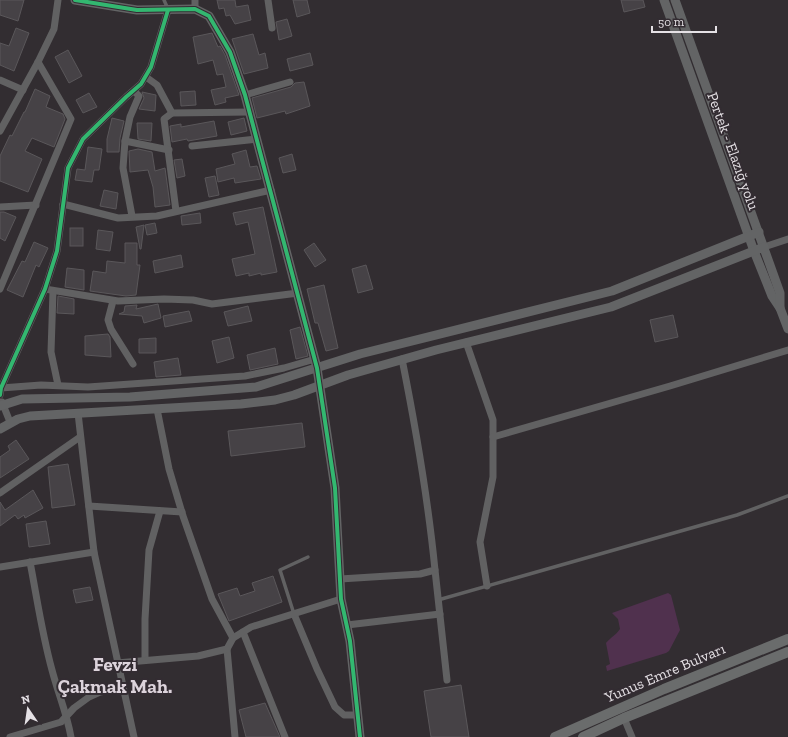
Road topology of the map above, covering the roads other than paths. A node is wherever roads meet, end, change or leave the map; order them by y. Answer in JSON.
{"nodes":[{"id":1,"x":58,"y":0,"type":"edge"},
{"id":2,"x":79,"y":0,"type":"edge"},
{"id":3,"x":164,"y":0,"type":"edge"},
{"id":4,"x":268,"y":0,"type":"edge"},
{"id":5,"x":664,"y":0,"type":"edge"},
{"id":6,"x":675,"y":0,"type":"edge"},
{"id":7,"x":195,"y":5,"type":"edge"},
{"id":8,"x":168,"y":10,"type":"junction"},
{"id":9,"x":272,"y":28,"type":"dead end"},
{"id":10,"x":38,"y":62,"type":"junction"},
{"id":11,"x":146,"y":77,"type":"junction"},
{"id":12,"x":0,"y":80,"type":"edge"},
{"id":13,"x":290,"y":82,"type":"dead end"},
{"id":14,"x":23,"y":90,"type":"junction"},
{"id":15,"x":134,"y":91,"type":"junction"},
{"id":16,"x":245,"y":95,"type":"junction"},
{"id":17,"x":249,"y":112,"type":"junction"},
{"id":18,"x":172,"y":113,"type":"junction"},
{"id":19,"x":0,"y":131,"type":"edge"},
{"id":20,"x":257,"y":138,"type":"junction"},
{"id":21,"x":125,"y":142,"type":"junction"},
{"id":22,"x":192,"y":146,"type":"dead end"},
{"id":23,"x":170,"y":150,"type":"junction"},
{"id":24,"x":271,"y":190,"type":"junction"},
{"id":25,"x":63,"y":204,"type":"junction"},
{"id":26,"x":36,"y":205,"type":"junction"},
{"id":27,"x":0,"y":207,"type":"edge"},
{"id":28,"x":176,"y":211,"type":"junction"},
{"id":29,"x":132,"y":216,"type":"junction"},
{"id":30,"x":759,"y":232,"type":"junction"},
{"id":31,"x":749,"y":236,"type":"junction"},
{"id":32,"x":788,"y":239,"type":"edge"},
{"id":33,"x":764,"y":247,"type":"junction"},
{"id":34,"x":754,"y":251,"type":"junction"},
{"id":35,"x":0,"y":289,"type":"edge"},
{"id":36,"x":45,"y":289,"type":"junction"},
{"id":37,"x":53,"y":291,"type":"junction"},
{"id":38,"x":298,"y":293,"type":"junction"},
{"id":39,"x":113,"y":301,"type":"junction"},
{"id":40,"x":780,"y":308,"type":"junction"},
{"id":41,"x":788,"y":329,"type":"edge"},
{"id":42,"x":466,"y":342,"type":"junction"},
{"id":43,"x":788,"y":350,"type":"edge"},
{"id":44,"x":402,"y":359,"type":"junction"},
{"id":45,"x":316,"y":363,"type":"junction"},
{"id":46,"x":133,"y":364,"type":"dead end"},
{"id":47,"x":58,"y":386,"type":"junction"},
{"id":48,"x":319,"y":386,"type":"junction"},
{"id":49,"x":1,"y":388,"type":"edge"},
{"id":50,"x":1,"y":400,"type":"edge"},
{"id":51,"x":158,"y":409,"type":"junction"},
{"id":52,"x":78,"y":413,"type":"junction"},
{"id":53,"x":10,"y":422,"type":"junction"},
{"id":54,"x":0,"y":429,"type":"edge"},
{"id":55,"x":80,"y":437,"type":"junction"},
{"id":56,"x":493,"y":437,"type":"junction"},
{"id":57,"x":0,"y":493,"type":"edge"},
{"id":58,"x":788,"y":496,"type":"edge"},
{"id":59,"x":89,"y":506,"type":"junction"},
{"id":60,"x":160,"y":511,"type":"junction"},
{"id":61,"x":182,"y":512,"type":"junction"},
{"id":62,"x":94,"y":552,"type":"junction"},
{"id":63,"x":308,"y":557,"type":"dead end"},
{"id":64,"x":30,"y":562,"type":"junction"},
{"id":65,"x":0,"y":568,"type":"edge"},
{"id":66,"x":435,"y":570,"type":"junction"},
{"id":67,"x":340,"y":579,"type":"junction"},
{"id":68,"x":487,"y":586,"type":"junction"},
{"id":69,"x":342,"y":599,"type":"junction"},
{"id":70,"x":438,"y":600,"type":"junction"},
{"id":71,"x":294,"y":614,"type":"junction"},
{"id":72,"x":440,"y":614,"type":"junction"},
{"id":73,"x":347,"y":625,"type":"junction"},
{"id":74,"x":243,"y":632,"type":"junction"},
{"id":75,"x":234,"y":638,"type":"junction"},
{"id":76,"x":788,"y":639,"type":"edge"},
{"id":77,"x":227,"y":649,"type":"junction"},
{"id":78,"x":788,"y":652,"type":"edge"},
{"id":79,"x":145,"y":660,"type":"junction"},
{"id":80,"x":117,"y":663,"type":"junction"},
{"id":81,"x":447,"y":680,"type":"dead end"},
{"id":82,"x":123,"y":688,"type":"junction"},
{"id":83,"x":357,"y":716,"type":"junction"},
{"id":84,"x":68,"y":717,"type":"junction"},
{"id":85,"x":624,"y":718,"type":"junction"},
{"id":86,"x":10,"y":737,"type":"edge"},
{"id":87,"x":71,"y":737,"type":"edge"},
{"id":88,"x":134,"y":737,"type":"edge"},
{"id":89,"x":235,"y":737,"type":"edge"},
{"id":90,"x":285,"y":737,"type":"edge"},
{"id":91,"x":360,"y":737,"type":"edge"},
{"id":92,"x":555,"y":737,"type":"edge"},
{"id":93,"x":583,"y":737,"type":"edge"},
{"id":94,"x":632,"y":737,"type":"edge"}],
"edges":[{"from":1,"to":10,"type":"street"},
{"from":2,"to":8,"type":"main road"},
{"from":3,"to":8,"type":"lane"},
{"from":4,"to":9,"type":"street"},
{"from":5,"to":31,"type":"main road","name":"Pertek - Elazığ yolu"},
{"from":6,"to":30,"type":"main road","name":"Pertek - Elazığ yolu"},
{"from":7,"to":8,"type":"main road"},
{"from":7,"to":16,"type":"main road"},
{"from":8,"to":11,"type":"street"},
{"from":10,"to":14,"type":"street"},
{"from":10,"to":26,"type":"street"},
{"from":11,"to":15,"type":"street"},
{"from":11,"to":18,"type":"street"},
{"from":12,"to":14,"type":"street"},
{"from":13,"to":16,"type":"street"},
{"from":14,"to":19,"type":"street"},
{"from":15,"to":21,"type":"street"},
{"from":15,"to":25,"type":"street"},
{"from":16,"to":17,"type":"main road"},
{"from":17,"to":18,"type":"street"},
{"from":17,"to":20,"type":"main road"},
{"from":18,"to":23,"type":"street"},
{"from":20,"to":22,"type":"street"},
{"from":20,"to":24,"type":"main road"},
{"from":21,"to":23,"type":"street"},
{"from":21,"to":29,"type":"street"},
{"from":23,"to":28,"type":"street"},
{"from":24,"to":28,"type":"street"},
{"from":24,"to":38,"type":"main road"},
{"from":25,"to":29,"type":"street"},
{"from":25,"to":36,"type":"street"},
{"from":26,"to":27,"type":"street"},
{"from":26,"to":35,"type":"street"},
{"from":28,"to":29,"type":"street"},
{"from":30,"to":31,"type":"main road"},
{"from":30,"to":33,"type":"main road","name":"Pertek - Elazığ yolu"},
{"from":31,"to":34,"type":"main road","name":"Pertek - Elazığ yolu"},
{"from":31,"to":45,"type":"main road"},
{"from":32,"to":33,"type":"street"},
{"from":33,"to":34,"type":"main road"},
{"from":33,"to":40,"type":"main road","name":"Pertek - Elazığ yolu"},
{"from":34,"to":40,"type":"main road","name":"Pertek - Elazığ yolu"},
{"from":34,"to":42,"type":"main road"},
{"from":36,"to":37,"type":"street"},
{"from":36,"to":49,"type":"street"},
{"from":37,"to":39,"type":"street"},
{"from":37,"to":47,"type":"street"},
{"from":38,"to":39,"type":"street"},
{"from":38,"to":45,"type":"main road"},
{"from":39,"to":46,"type":"street"},
{"from":40,"to":41,"type":"main road","name":"Pertek - Elazığ yolu"},
{"from":42,"to":44,"type":"main road"},
{"from":42,"to":56,"type":"street"},
{"from":43,"to":56,"type":"street"},
{"from":44,"to":48,"type":"main road"},
{"from":44,"to":66,"type":"street"},
{"from":45,"to":47,"type":"street"},
{"from":45,"to":48,"type":"main road"},
{"from":45,"to":50,"type":"main road"},
{"from":47,"to":49,"type":"street"},
{"from":48,"to":51,"type":"main road"},
{"from":48,"to":67,"type":"main road"},
{"from":49,"to":50,"type":"street"},
{"from":50,"to":53,"type":"street"},
{"from":51,"to":52,"type":"main road"},
{"from":51,"to":61,"type":"street"},
{"from":52,"to":53,"type":"main road"},
{"from":52,"to":55,"type":"street"},
{"from":53,"to":54,"type":"main road"},
{"from":55,"to":57,"type":"street"},
{"from":55,"to":59,"type":"street"},
{"from":56,"to":68,"type":"street"},
{"from":58,"to":68,"type":"lane"},
{"from":59,"to":60,"type":"street"},
{"from":59,"to":62,"type":"street"},
{"from":60,"to":61,"type":"street"},
{"from":60,"to":79,"type":"street"},
{"from":61,"to":75,"type":"street"},
{"from":62,"to":64,"type":"street"},
{"from":62,"to":80,"type":"street"},
{"from":63,"to":71,"type":"lane"},
{"from":64,"to":65,"type":"street"},
{"from":64,"to":84,"type":"street"},
{"from":66,"to":67,"type":"street"},
{"from":66,"to":70,"type":"street"},
{"from":67,"to":69,"type":"main road"},
{"from":68,"to":70,"type":"lane"},
{"from":69,"to":71,"type":"street"},
{"from":69,"to":73,"type":"main road"},
{"from":70,"to":72,"type":"street"},
{"from":71,"to":74,"type":"street"},
{"from":71,"to":83,"type":"street"},
{"from":72,"to":73,"type":"street"},
{"from":72,"to":81,"type":"street"},
{"from":73,"to":83,"type":"main road"},
{"from":74,"to":75,"type":"street"},
{"from":74,"to":90,"type":"street"},
{"from":75,"to":77,"type":"street"},
{"from":76,"to":92,"type":"main road","name":"Yunus Emre Bulvarı"},
{"from":77,"to":79,"type":"street"},
{"from":77,"to":89,"type":"street"},
{"from":78,"to":85,"type":"main road","name":"Yunus Emre Bulvarı"},
{"from":79,"to":80,"type":"street"},
{"from":80,"to":82,"type":"street"},
{"from":82,"to":84,"type":"street"},
{"from":82,"to":88,"type":"street"},
{"from":83,"to":91,"type":"main road"},
{"from":84,"to":86,"type":"street"},
{"from":84,"to":87,"type":"street"},
{"from":85,"to":93,"type":"main road","name":"Yunus Emre Bulvarı"},
{"from":85,"to":94,"type":"street"}]}
